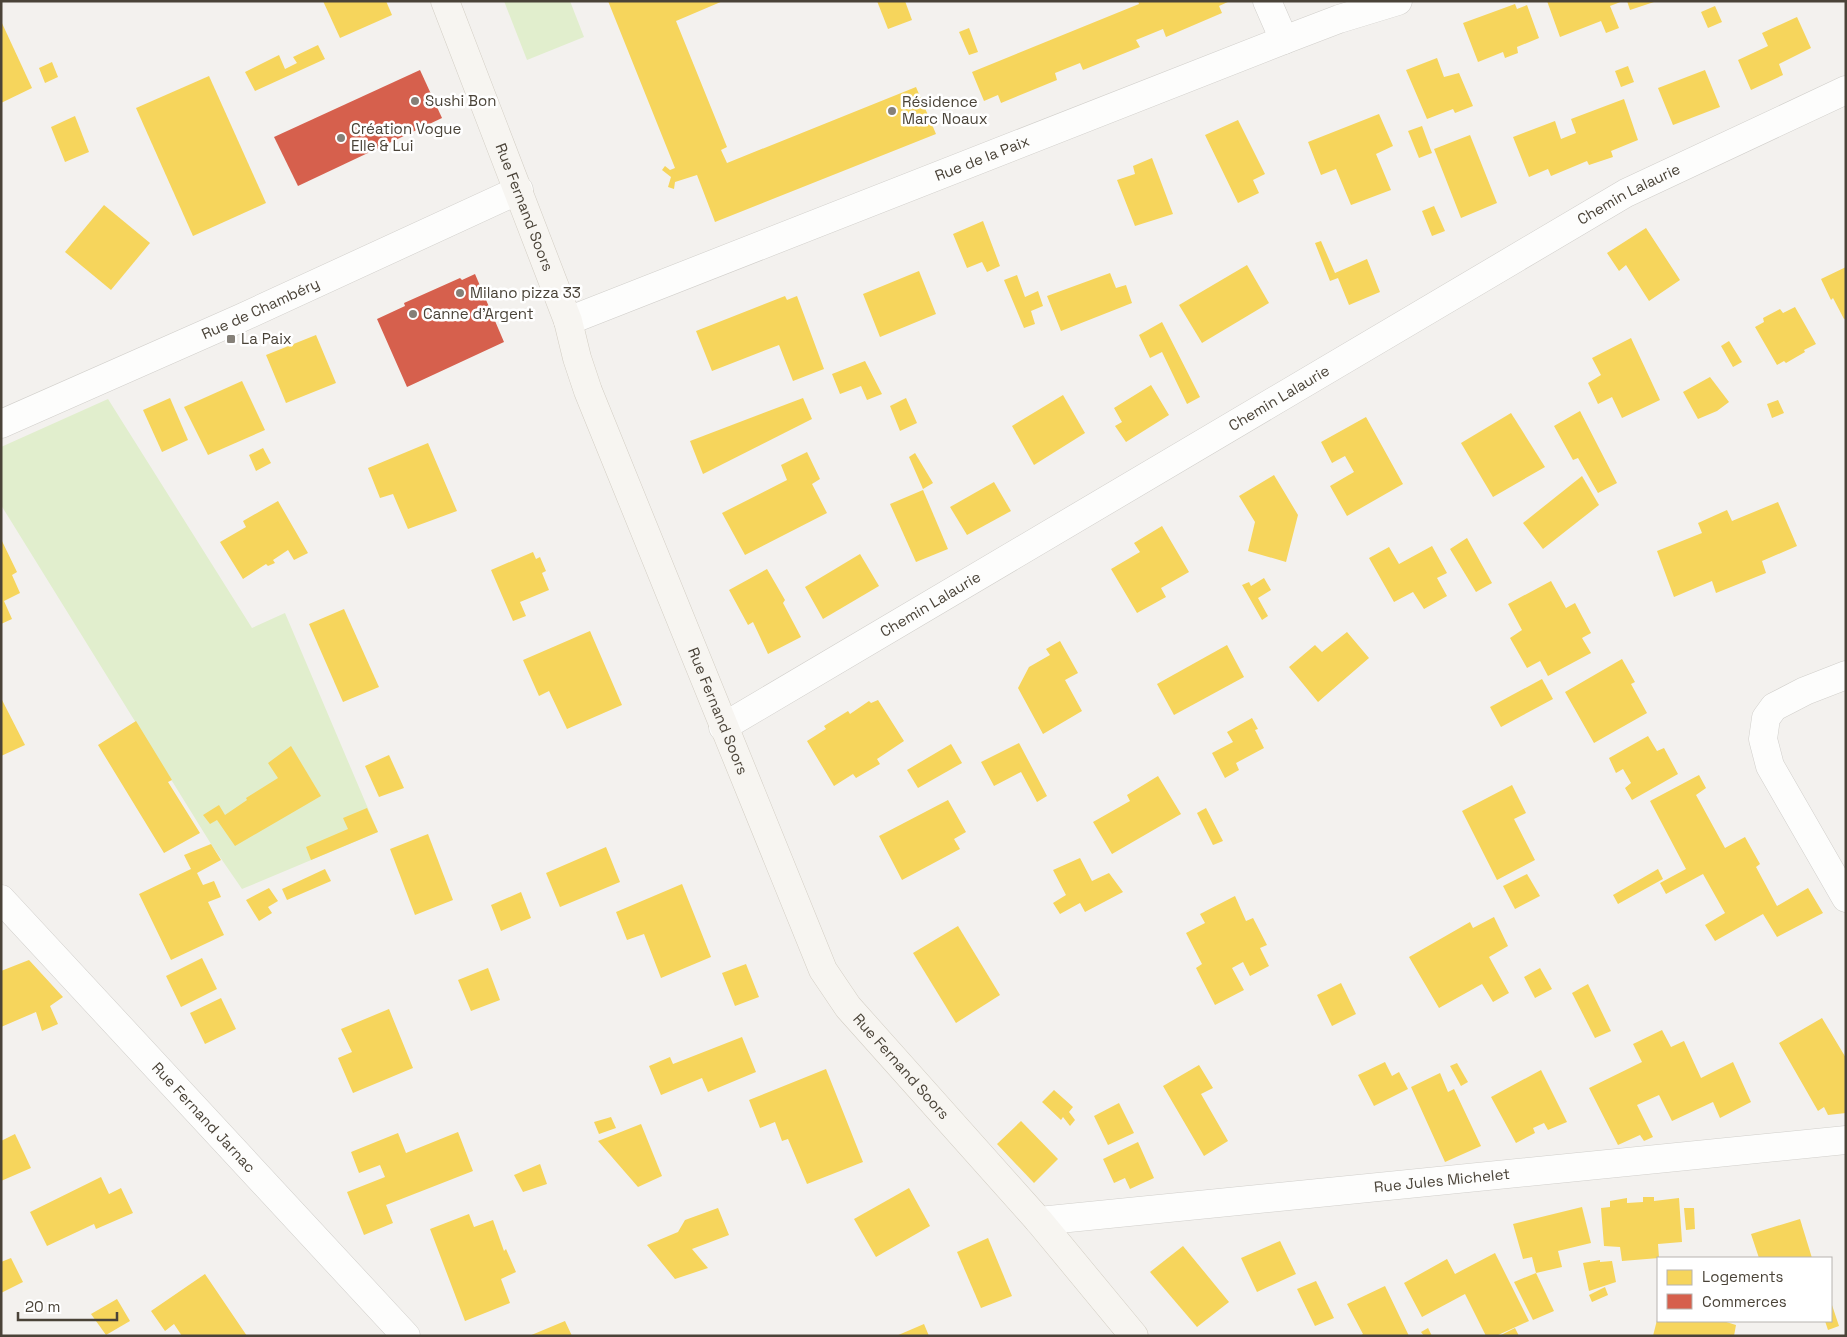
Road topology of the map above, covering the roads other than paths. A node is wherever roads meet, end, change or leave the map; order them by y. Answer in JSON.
{"nodes":[{"id":1,"x":445,"y":1,"type":"edge"},
{"id":2,"x":1267,"y":1,"type":"edge"},
{"id":3,"x":1398,"y":1,"type":"edge"},
{"id":4,"x":1284,"y":40,"type":"junction"},
{"id":5,"x":1846,"y":90,"type":"edge"},
{"id":6,"x":518,"y":190,"type":"junction"},
{"id":7,"x":568,"y":321,"type":"junction"},
{"id":8,"x":1,"y":424,"type":"edge"},
{"id":9,"x":1846,"y":675,"type":"edge"},
{"id":10,"x":723,"y":727,"type":"junction"},
{"id":11,"x":1846,"y":898,"type":"edge"},
{"id":12,"x":1,"y":899,"type":"edge"},
{"id":13,"x":1846,"y":1140,"type":"edge"},
{"id":14,"x":1039,"y":1221,"type":"junction"},
{"id":15,"x":406,"y":1336,"type":"edge"},
{"id":16,"x":1134,"y":1336,"type":"edge"}],
"edges":[{"from":1,"to":6,"type":"street","name":"Rue Fernand Soors"},
{"from":2,"to":4,"type":"street"},
{"from":3,"to":4,"type":"street","name":"Rue de la Paix"},
{"from":4,"to":7,"type":"street","name":"Rue de la Paix"},
{"from":5,"to":10,"type":"street","name":"Chemin Lalaurie"},
{"from":6,"to":7,"type":"street","name":"Rue Fernand Soors"},
{"from":6,"to":8,"type":"street","name":"Rue de Chambéry"},
{"from":7,"to":10,"type":"street","name":"Rue Fernand Soors"},
{"from":9,"to":11,"type":"street"},
{"from":10,"to":14,"type":"street","name":"Rue Fernand Soors"},
{"from":12,"to":15,"type":"street","name":"Rue Fernand Jarnac"},
{"from":13,"to":14,"type":"street","name":"Rue Jules Michelet"},
{"from":14,"to":16,"type":"street","name":"Rue Fernand Soors"}]}
